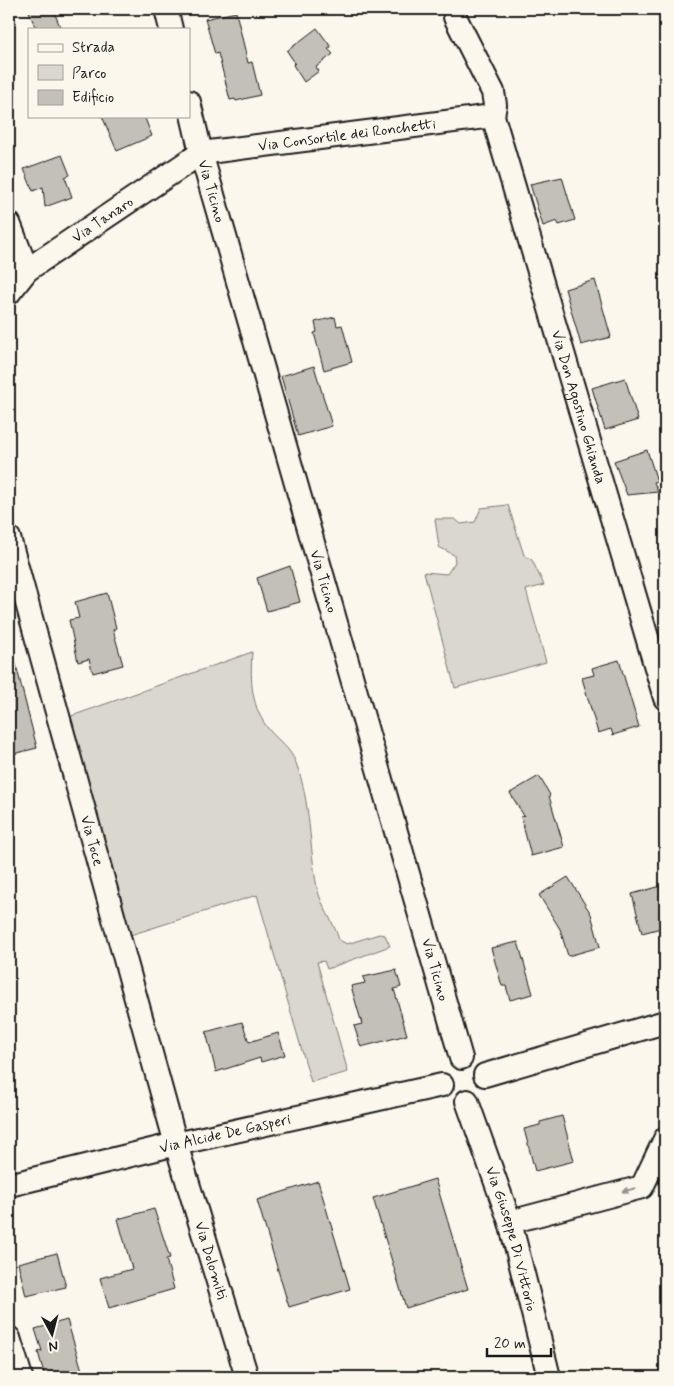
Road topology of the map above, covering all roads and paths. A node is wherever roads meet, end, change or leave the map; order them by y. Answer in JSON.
{"nodes":[{"id":1,"x":166,"y":9,"type":"edge"},
{"id":2,"x":454,"y":9,"type":"edge"},
{"id":3,"x":171,"y":28,"type":"edge"},
{"id":4,"x":190,"y":106,"type":"edge"},
{"id":5,"x":493,"y":116,"type":"junction"},
{"id":6,"x":201,"y":153,"type":"junction"},
{"id":7,"x":9,"y":223,"type":"edge"},
{"id":8,"x":27,"y":270,"type":"junction"},
{"id":9,"x":9,"y":293,"type":"edge"},
{"id":10,"x":9,"y":538,"type":"edge"},
{"id":11,"x":665,"y":698,"type":"edge"},
{"id":12,"x":665,"y":1022,"type":"edge"},
{"id":13,"x":461,"y":1058,"type":"junction"},
{"id":14,"x":485,"y":1075,"type":"junction"},
{"id":15,"x":442,"y":1085,"type":"junction"},
{"id":16,"x":467,"y":1102,"type":"junction"},
{"id":17,"x":665,"y":1139,"type":"edge"},
{"id":18,"x":176,"y":1144,"type":"junction"},
{"id":19,"x":9,"y":1185,"type":"edge"},
{"id":20,"x":510,"y":1222,"type":"junction"},
{"id":21,"x":9,"y":1338,"type":"edge"},
{"id":22,"x":21,"y":1377,"type":"edge"},
{"id":23,"x":247,"y":1377,"type":"edge"},
{"id":24,"x":549,"y":1377,"type":"edge"}],
"edges":[{"from":1,"to":3,"type":"street"},
{"from":2,"to":5,"type":"street","name":"Via Don Agostino Ghianda"},
{"from":4,"to":6,"type":"street","name":"Via Ticino"},
{"from":5,"to":6,"type":"street","name":"Via Consortile dei Ronchetti"},
{"from":5,"to":11,"type":"street","name":"Via Don Agostino Ghianda"},
{"from":6,"to":8,"type":"street","name":"Via Tanaro"},
{"from":6,"to":13,"type":"street","name":"Via Ticino"},
{"from":7,"to":8,"type":"street"},
{"from":8,"to":9,"type":"street","name":"Via Tanaro"},
{"from":10,"to":18,"type":"street","name":"Via Toce"},
{"from":12,"to":14,"type":"street"},
{"from":13,"to":14,"type":"street"},
{"from":13,"to":15,"type":"street"},
{"from":14,"to":16,"type":"street"},
{"from":15,"to":16,"type":"street"},
{"from":15,"to":18,"type":"street","name":"Via Alcide De Gasperi"},
{"from":16,"to":20,"type":"street","name":"Via Giuseppe Di Vittorio"},
{"from":17,"to":20,"type":"street","one_way":true},
{"from":18,"to":19,"type":"street","name":"Via Alcide De Gasperi"},
{"from":18,"to":23,"type":"street","name":"Via Dolomiti"},
{"from":20,"to":24,"type":"street","name":"Via Giuseppe Di Vittorio"},
{"from":21,"to":22,"type":"street"}]}
